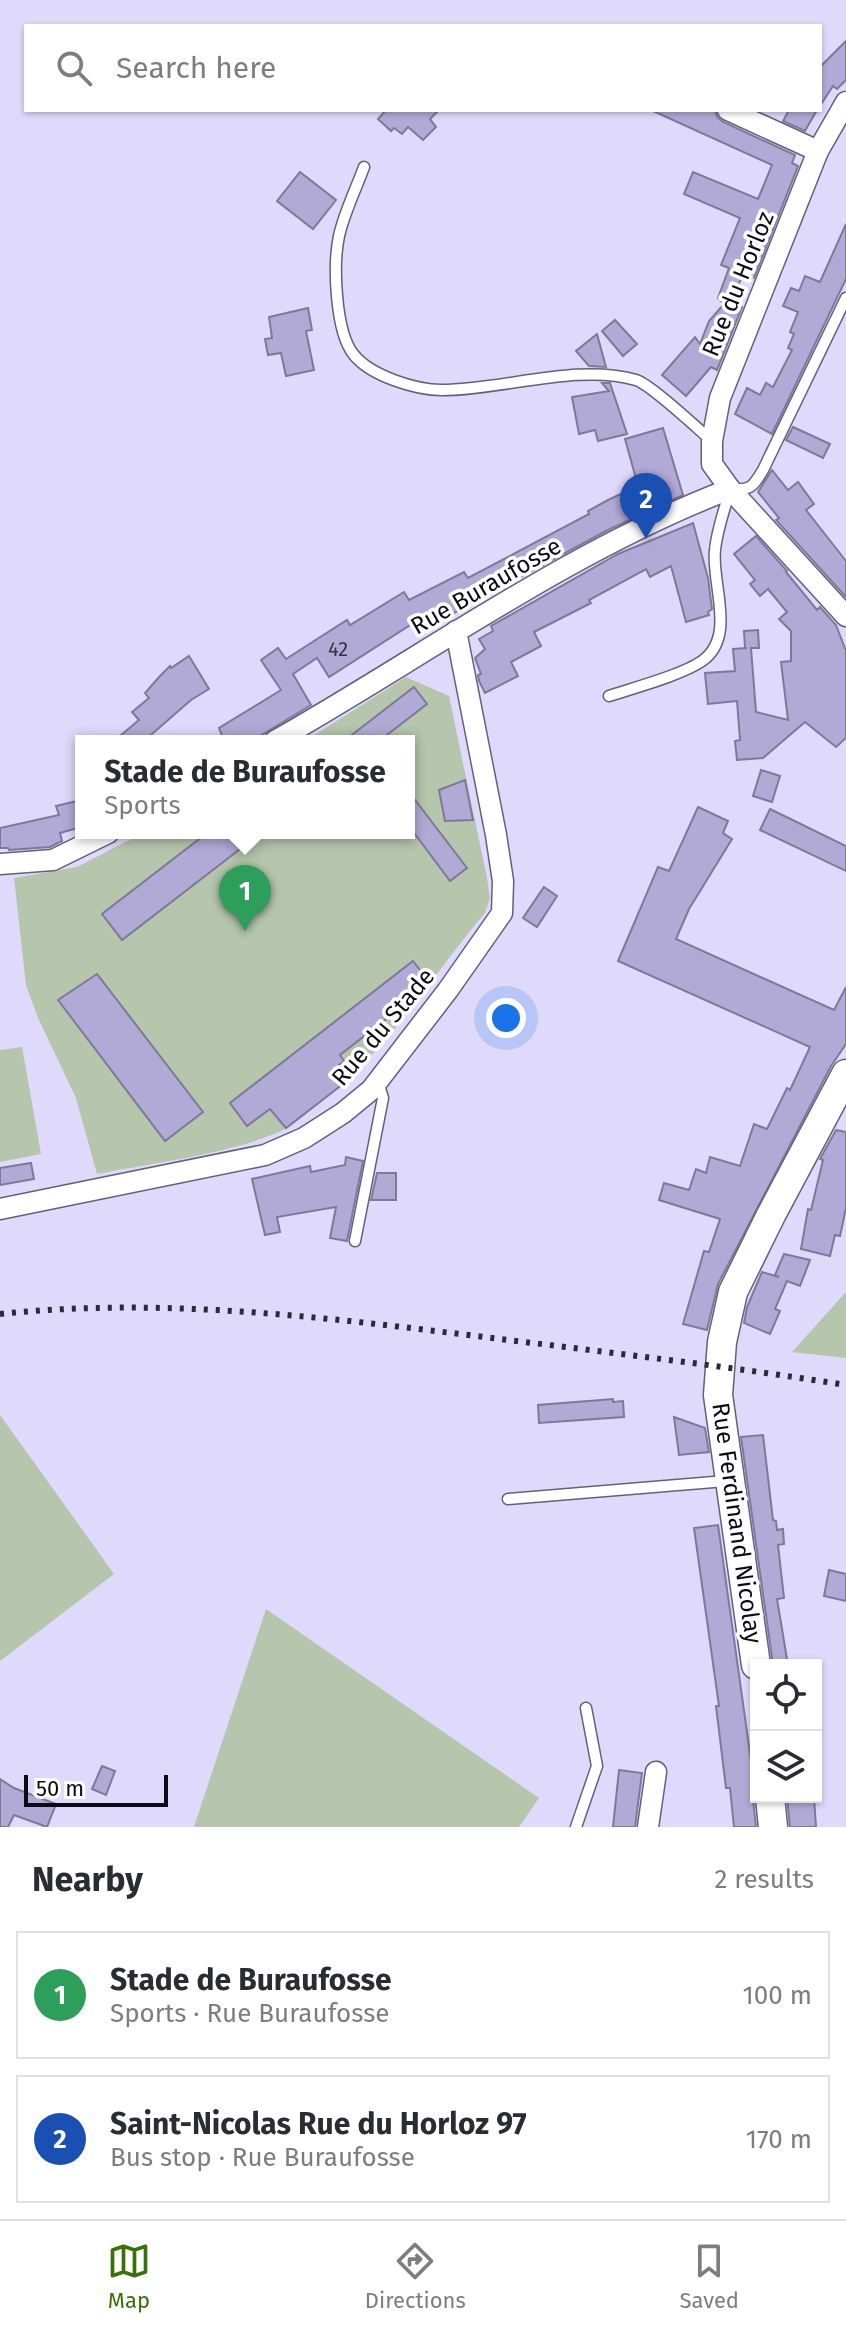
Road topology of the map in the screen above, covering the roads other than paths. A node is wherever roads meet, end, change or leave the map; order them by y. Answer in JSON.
{"nodes":[{"id":1,"x":846,"y":102,"type":"edge"},
{"id":2,"x":732,"y":112,"type":"edge"},
{"id":3,"x":818,"y":151,"type":"junction"},
{"id":4,"x":364,"y":167,"type":"dead end"},
{"id":5,"x":846,"y":298,"type":"edge"},
{"id":6,"x":712,"y":441,"type":"junction"},
{"id":7,"x":730,"y":489,"type":"junction"},
{"id":8,"x":846,"y":616,"type":"edge"},
{"id":9,"x":456,"y":631,"type":"junction"},
{"id":10,"x":609,"y":696,"type":"dead end"},
{"id":11,"x":285,"y":735,"type":"edge"},
{"id":12,"x":96,"y":839,"type":"edge"},
{"id":13,"x":0,"y":864,"type":"edge"},
{"id":14,"x":846,"y":1074,"type":"edge"},
{"id":15,"x":378,"y":1081,"type":"junction"},
{"id":16,"x":0,"y":1209,"type":"edge"},
{"id":17,"x":355,"y":1241,"type":"dead end"},
{"id":18,"x":728,"y":1481,"type":"junction"},
{"id":19,"x":508,"y":1499,"type":"dead end"},
{"id":20,"x":755,"y":1659,"type":"edge"},
{"id":21,"x":586,"y":1708,"type":"dead end"},
{"id":22,"x":656,"y":1772,"type":"dead end"},
{"id":23,"x":771,"y":1803,"type":"edge"},
{"id":24,"x":576,"y":1827,"type":"edge"},
{"id":25,"x":648,"y":1827,"type":"edge"},
{"id":26,"x":773,"y":1827,"type":"edge"}],
"edges":[{"from":1,"to":3,"type":"street","name":"Rue du Horloz"},
{"from":2,"to":3,"type":"street"},
{"from":3,"to":6,"type":"street","name":"Rue du Horloz"},
{"from":4,"to":6,"type":"lane"},
{"from":5,"to":7,"type":"lane"},
{"from":6,"to":7,"type":"street","name":"Rue du Horloz"},
{"from":7,"to":8,"type":"street","name":"Rue du Horloz"},
{"from":7,"to":9,"type":"street","name":"Rue Buraufosse"},
{"from":7,"to":10,"type":"lane"},
{"from":9,"to":11,"type":"street","name":"Rue Buraufosse"},
{"from":9,"to":15,"type":"street","name":"Rue du Stade"},
{"from":12,"to":13,"type":"street"},
{"from":14,"to":18,"type":"street","name":"Rue Ferdinand Nicolay"},
{"from":15,"to":16,"type":"street","name":"Rue du Stade"},
{"from":15,"to":17,"type":"lane"},
{"from":18,"to":19,"type":"lane"},
{"from":18,"to":20,"type":"street","name":"Rue Ferdinand Nicolay"},
{"from":21,"to":24,"type":"lane"},
{"from":22,"to":25,"type":"street"},
{"from":23,"to":26,"type":"street"}]}
